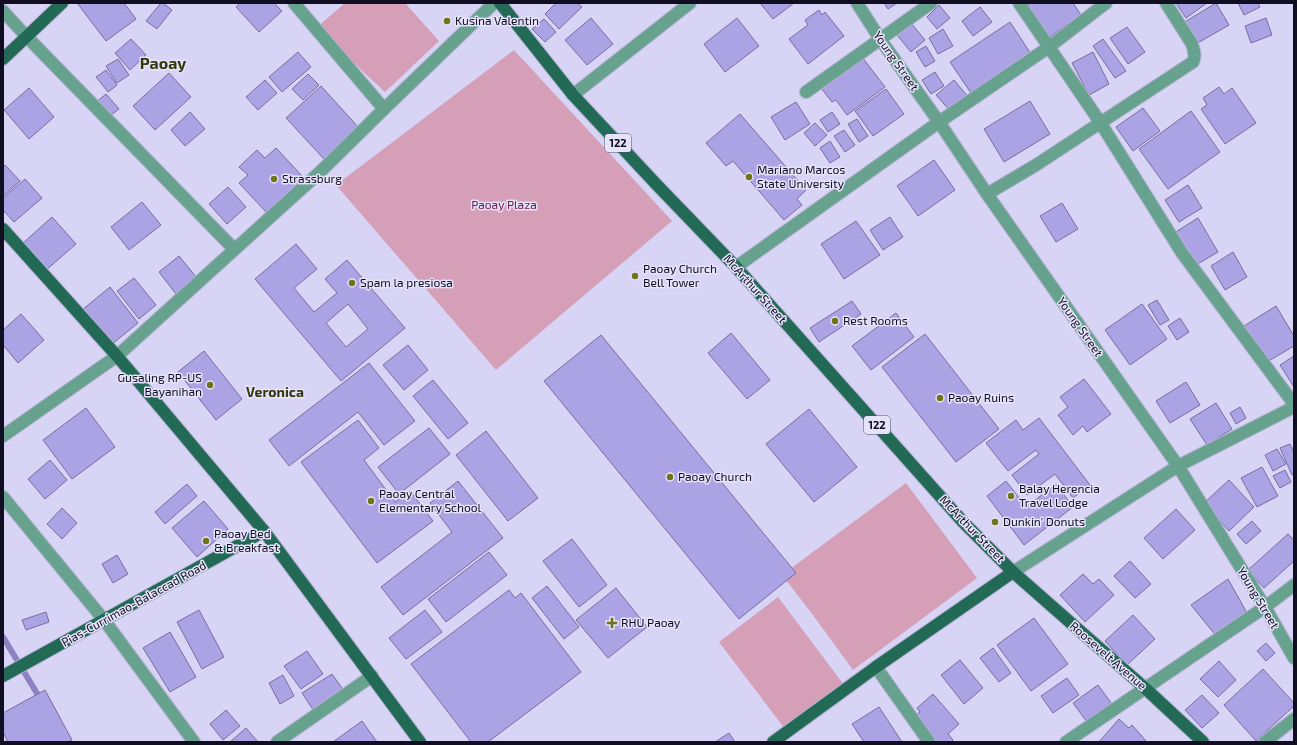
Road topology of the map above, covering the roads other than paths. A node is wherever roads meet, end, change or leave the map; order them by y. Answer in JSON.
{"nodes":[{"id":1,"x":62,"y":3,"type":"edge"},
{"id":2,"x":294,"y":3,"type":"edge"},
{"id":3,"x":494,"y":3,"type":"edge"},
{"id":4,"x":500,"y":3,"type":"edge"},
{"id":5,"x":690,"y":3,"type":"edge"},
{"id":6,"x":857,"y":3,"type":"edge"},
{"id":7,"x":931,"y":3,"type":"edge"},
{"id":8,"x":1019,"y":3,"type":"edge"},
{"id":9,"x":1106,"y":3,"type":"edge"},
{"id":10,"x":1166,"y":3,"type":"edge"},
{"id":11,"x":3,"y":11,"type":"edge"},
{"id":12,"x":26,"y":36,"type":"junction"},
{"id":13,"x":880,"y":39,"type":"junction"},
{"id":14,"x":1049,"y":47,"type":"junction"},
{"id":15,"x":3,"y":59,"type":"edge"},
{"id":16,"x":806,"y":92,"type":"dead end"},
{"id":17,"x":573,"y":95,"type":"junction"},
{"id":18,"x":384,"y":109,"type":"junction"},
{"id":19,"x":939,"y":122,"type":"junction"},
{"id":20,"x":1100,"y":122,"type":"junction"},
{"id":21,"x":987,"y":194,"type":"junction"},
{"id":22,"x":3,"y":229,"type":"edge"},
{"id":23,"x":234,"y":249,"type":"junction"},
{"id":24,"x":736,"y":267,"type":"junction"},
{"id":25,"x":118,"y":356,"type":"junction"},
{"id":26,"x":1294,"y":406,"type":"edge"},
{"id":27,"x":3,"y":436,"type":"edge"},
{"id":28,"x":1178,"y":466,"type":"junction"},
{"id":29,"x":3,"y":497,"type":"edge"},
{"id":30,"x":264,"y":531,"type":"junction"},
{"id":31,"x":1013,"y":572,"type":"junction"},
{"id":32,"x":1294,"y":585,"type":"edge"},
{"id":33,"x":1265,"y":607,"type":"junction"},
{"id":34,"x":104,"y":620,"type":"junction"},
{"id":35,"x":1294,"y":658,"type":"edge"},
{"id":36,"x":876,"y":667,"type":"junction"},
{"id":37,"x":3,"y":676,"type":"edge"},
{"id":38,"x":372,"y":676,"type":"junction"},
{"id":39,"x":1146,"y":689,"type":"junction"},
{"id":40,"x":1294,"y":719,"type":"edge"},
{"id":41,"x":194,"y":742,"type":"edge"},
{"id":42,"x":277,"y":742,"type":"edge"},
{"id":43,"x":420,"y":742,"type":"edge"},
{"id":44,"x":773,"y":742,"type":"edge"},
{"id":45,"x":929,"y":742,"type":"edge"},
{"id":46,"x":1066,"y":742,"type":"edge"},
{"id":47,"x":1203,"y":742,"type":"edge"},
{"id":48,"x":1265,"y":742,"type":"edge"}],
"edges":[{"from":1,"to":12,"type":"main road"},
{"from":2,"to":18,"type":"street"},
{"from":3,"to":18,"type":"street"},
{"from":4,"to":17,"type":"main road","name":"McArthur Street","number":"122"},
{"from":5,"to":17,"type":"street"},
{"from":6,"to":13,"type":"street","name":"Young Street"},
{"from":7,"to":13,"type":"street"},
{"from":8,"to":14,"type":"street"},
{"from":9,"to":14,"type":"street"},
{"from":10,"to":20,"type":"street"},
{"from":11,"to":12,"type":"street"},
{"from":12,"to":15,"type":"main road"},
{"from":12,"to":23,"type":"street"},
{"from":13,"to":16,"type":"street"},
{"from":13,"to":19,"type":"street","name":"Young Street"},
{"from":14,"to":19,"type":"street"},
{"from":14,"to":20,"type":"street"},
{"from":17,"to":24,"type":"main road","name":"McArthur Street","number":"122"},
{"from":18,"to":23,"type":"street"},
{"from":19,"to":21,"type":"street","name":"Young Street"},
{"from":19,"to":24,"type":"street"},
{"from":20,"to":21,"type":"street"},
{"from":20,"to":26,"type":"street"},
{"from":21,"to":28,"type":"street","name":"Young Street"},
{"from":22,"to":25,"type":"main road"},
{"from":23,"to":25,"type":"street"},
{"from":24,"to":31,"type":"main road","name":"McArthur Street","number":"122"},
{"from":25,"to":27,"type":"street"},
{"from":25,"to":30,"type":"main road"},
{"from":26,"to":28,"type":"street"},
{"from":28,"to":31,"type":"street"},
{"from":28,"to":33,"type":"street","name":"Young Street"},
{"from":29,"to":34,"type":"street"},
{"from":30,"to":34,"type":"main road","name":"Pias-Currimao-Balaccad Road"},
{"from":30,"to":38,"type":"main road"},
{"from":31,"to":36,"type":"main road"},
{"from":31,"to":39,"type":"main road","name":"Roosevelt Avenue"},
{"from":32,"to":33,"type":"street"},
{"from":33,"to":35,"type":"street","name":"Young Street"},
{"from":33,"to":39,"type":"street"},
{"from":34,"to":37,"type":"main road","name":"Pias-Currimao-Balaccad Road"},
{"from":34,"to":41,"type":"street"},
{"from":36,"to":44,"type":"main road"},
{"from":36,"to":45,"type":"street"},
{"from":38,"to":42,"type":"street"},
{"from":38,"to":43,"type":"main road"},
{"from":39,"to":46,"type":"street"},
{"from":39,"to":47,"type":"main road","name":"Roosevelt Avenue"},
{"from":40,"to":48,"type":"street"}]}
